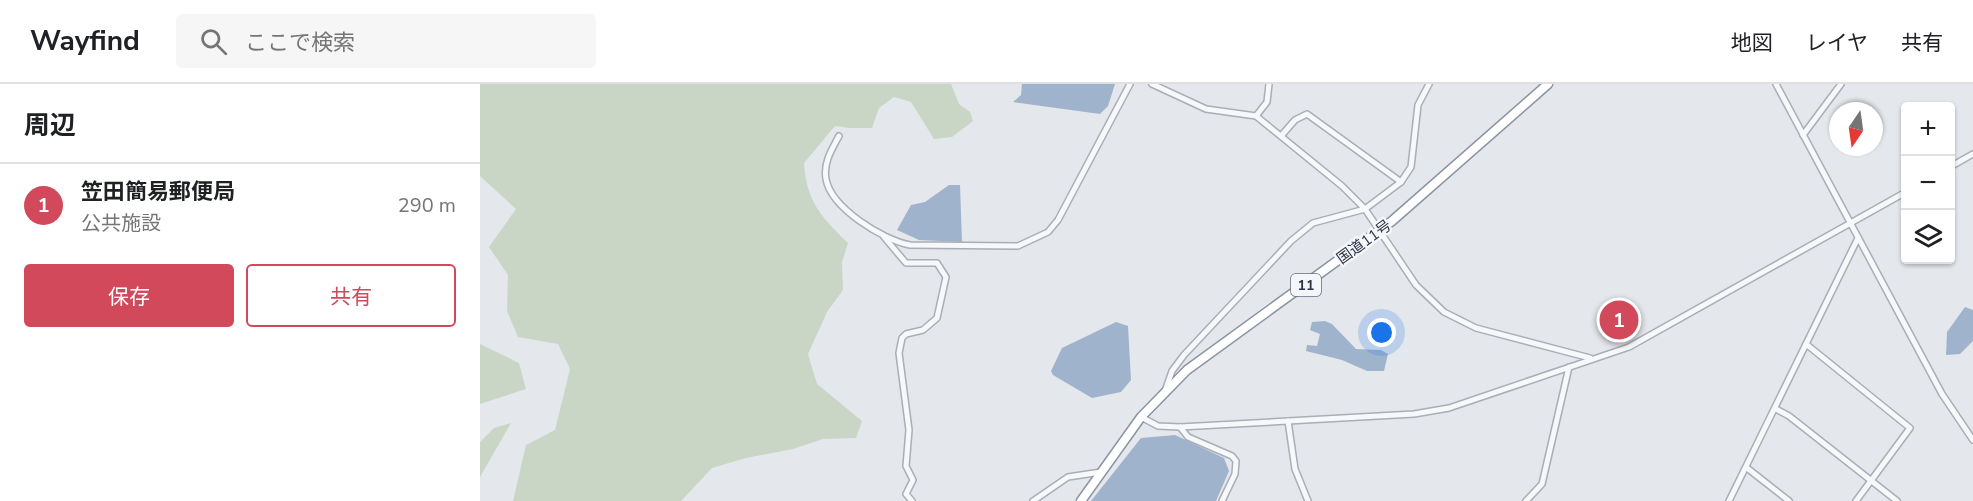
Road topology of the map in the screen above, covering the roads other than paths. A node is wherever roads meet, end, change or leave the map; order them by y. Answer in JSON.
{"nodes":[{"id":1,"x":1130,"y":84,"type":"edge"},
{"id":2,"x":1152,"y":84,"type":"edge"},
{"id":3,"x":1269,"y":84,"type":"edge"},
{"id":4,"x":1429,"y":84,"type":"edge"},
{"id":5,"x":1548,"y":84,"type":"edge"},
{"id":6,"x":1776,"y":84,"type":"edge"},
{"id":7,"x":1841,"y":84,"type":"edge"},
{"id":8,"x":1256,"y":116,"type":"junction"},
{"id":9,"x":1803,"y":135,"type":"junction"},
{"id":10,"x":839,"y":136,"type":"dead end"},
{"id":11,"x":1281,"y":136,"type":"junction"},
{"id":12,"x":1973,"y":154,"type":"edge"},
{"id":13,"x":1955,"y":163,"type":"edge"},
{"id":14,"x":1401,"y":182,"type":"junction"},
{"id":15,"x":1901,"y":194,"type":"edge"},
{"id":16,"x":1365,"y":209,"type":"junction"},
{"id":17,"x":1852,"y":222,"type":"junction"},
{"id":18,"x":1378,"y":232,"type":"junction"},
{"id":19,"x":881,"y":233,"type":"junction"},
{"id":20,"x":1858,"y":238,"type":"junction"},
{"id":21,"x":1806,"y":344,"type":"junction"},
{"id":22,"x":1595,"y":358,"type":"junction"},
{"id":23,"x":1569,"y":367,"type":"junction"},
{"id":24,"x":1165,"y":391,"type":"junction"},
{"id":25,"x":1776,"y":409,"type":"junction"},
{"id":26,"x":1141,"y":417,"type":"junction"},
{"id":27,"x":1288,"y":421,"type":"junction"},
{"id":28,"x":1180,"y":427,"type":"junction"},
{"id":29,"x":1973,"y":440,"type":"edge"},
{"id":30,"x":1747,"y":468,"type":"junction"},
{"id":31,"x":1101,"y":472,"type":"junction"},
{"id":32,"x":1871,"y":480,"type":"junction"},
{"id":33,"x":912,"y":501,"type":"edge"},
{"id":34,"x":1033,"y":501,"type":"edge"},
{"id":35,"x":1081,"y":501,"type":"edge"},
{"id":36,"x":1222,"y":501,"type":"edge"},
{"id":37,"x":1308,"y":501,"type":"edge"},
{"id":38,"x":1526,"y":501,"type":"edge"},
{"id":39,"x":1729,"y":501,"type":"edge"},
{"id":40,"x":1789,"y":501,"type":"edge"},
{"id":41,"x":1856,"y":501,"type":"edge"},
{"id":42,"x":1896,"y":501,"type":"edge"}],
"edges":[{"from":1,"to":19,"type":"street"},
{"from":2,"to":8,"type":"street"},
{"from":3,"to":8,"type":"street"},
{"from":4,"to":14,"type":"street"},
{"from":5,"to":18,"type":"highway","name":"国道11号","number":"11"},
{"from":6,"to":9,"type":"street"},
{"from":7,"to":9,"type":"street"},
{"from":8,"to":11,"type":"street"},
{"from":9,"to":17,"type":"street"},
{"from":10,"to":19,"type":"street"},
{"from":11,"to":14,"type":"street"},
{"from":11,"to":16,"type":"street"},
{"from":12,"to":13,"type":"street"},
{"from":14,"to":16,"type":"street"},
{"from":15,"to":17,"type":"street"},
{"from":16,"to":18,"type":"street"},
{"from":16,"to":24,"type":"street"},
{"from":17,"to":20,"type":"street"},
{"from":17,"to":22,"type":"street"},
{"from":18,"to":22,"type":"street"},
{"from":18,"to":24,"type":"highway","name":"国道11号","number":"11"},
{"from":19,"to":33,"type":"street"},
{"from":20,"to":21,"type":"street"},
{"from":20,"to":29,"type":"street"},
{"from":21,"to":25,"type":"street"},
{"from":21,"to":32,"type":"street"},
{"from":22,"to":23,"type":"street"},
{"from":23,"to":27,"type":"street"},
{"from":23,"to":38,"type":"street"},
{"from":24,"to":26,"type":"highway","name":"国道11号","number":"11"},
{"from":25,"to":30,"type":"street"},
{"from":25,"to":32,"type":"street"},
{"from":26,"to":28,"type":"street"},
{"from":26,"to":31,"type":"highway","name":"国道11号","number":"11"},
{"from":27,"to":28,"type":"street"},
{"from":27,"to":37,"type":"street"},
{"from":28,"to":36,"type":"street"},
{"from":30,"to":39,"type":"street"},
{"from":30,"to":40,"type":"street"},
{"from":31,"to":34,"type":"street"},
{"from":31,"to":35,"type":"highway","name":"国道11号","number":"11"},
{"from":32,"to":41,"type":"street"},
{"from":32,"to":42,"type":"street"}]}
